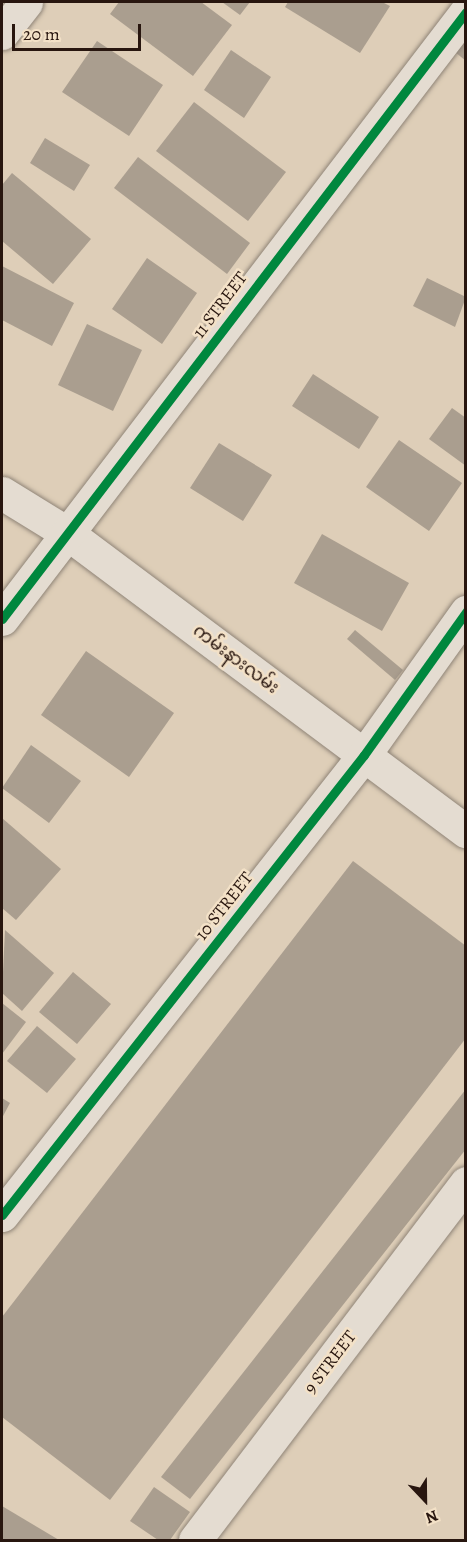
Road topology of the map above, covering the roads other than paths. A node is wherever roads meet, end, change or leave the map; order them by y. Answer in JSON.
{"nodes":[{"id":1,"x":26,"y":2,"type":"edge"},
{"id":2,"x":465,"y":12,"type":"edge"},
{"id":3,"x":2,"y":33,"type":"edge"},
{"id":4,"x":2,"y":493,"type":"edge"},
{"id":5,"x":67,"y":533,"type":"junction"},
{"id":6,"x":465,"y":612,"type":"edge"},
{"id":7,"x":2,"y":619,"type":"edge"},
{"id":8,"x":364,"y":755,"type":"junction"},
{"id":9,"x":465,"y":831,"type":"edge"},
{"id":10,"x":465,"y":1183,"type":"edge"},
{"id":11,"x":2,"y":1215,"type":"edge"},
{"id":12,"x":195,"y":1540,"type":"edge"}],
"edges":[{"from":1,"to":3,"type":"street"},
{"from":2,"to":5,"type":"street","name":"11 STREET"},
{"from":4,"to":5,"type":"street","name":"ကမ်းနားလမ်း"},
{"from":5,"to":7,"type":"street","name":"11 STREET"},
{"from":5,"to":8,"type":"street","name":"ကမ်းနားလမ်း"},
{"from":6,"to":8,"type":"street","name":"10 STREET"},
{"from":8,"to":9,"type":"street","name":"ကမ်းနားလမ်း"},
{"from":8,"to":11,"type":"street","name":"10 STREET"},
{"from":10,"to":12,"type":"street","name":"9 STREET"}]}
